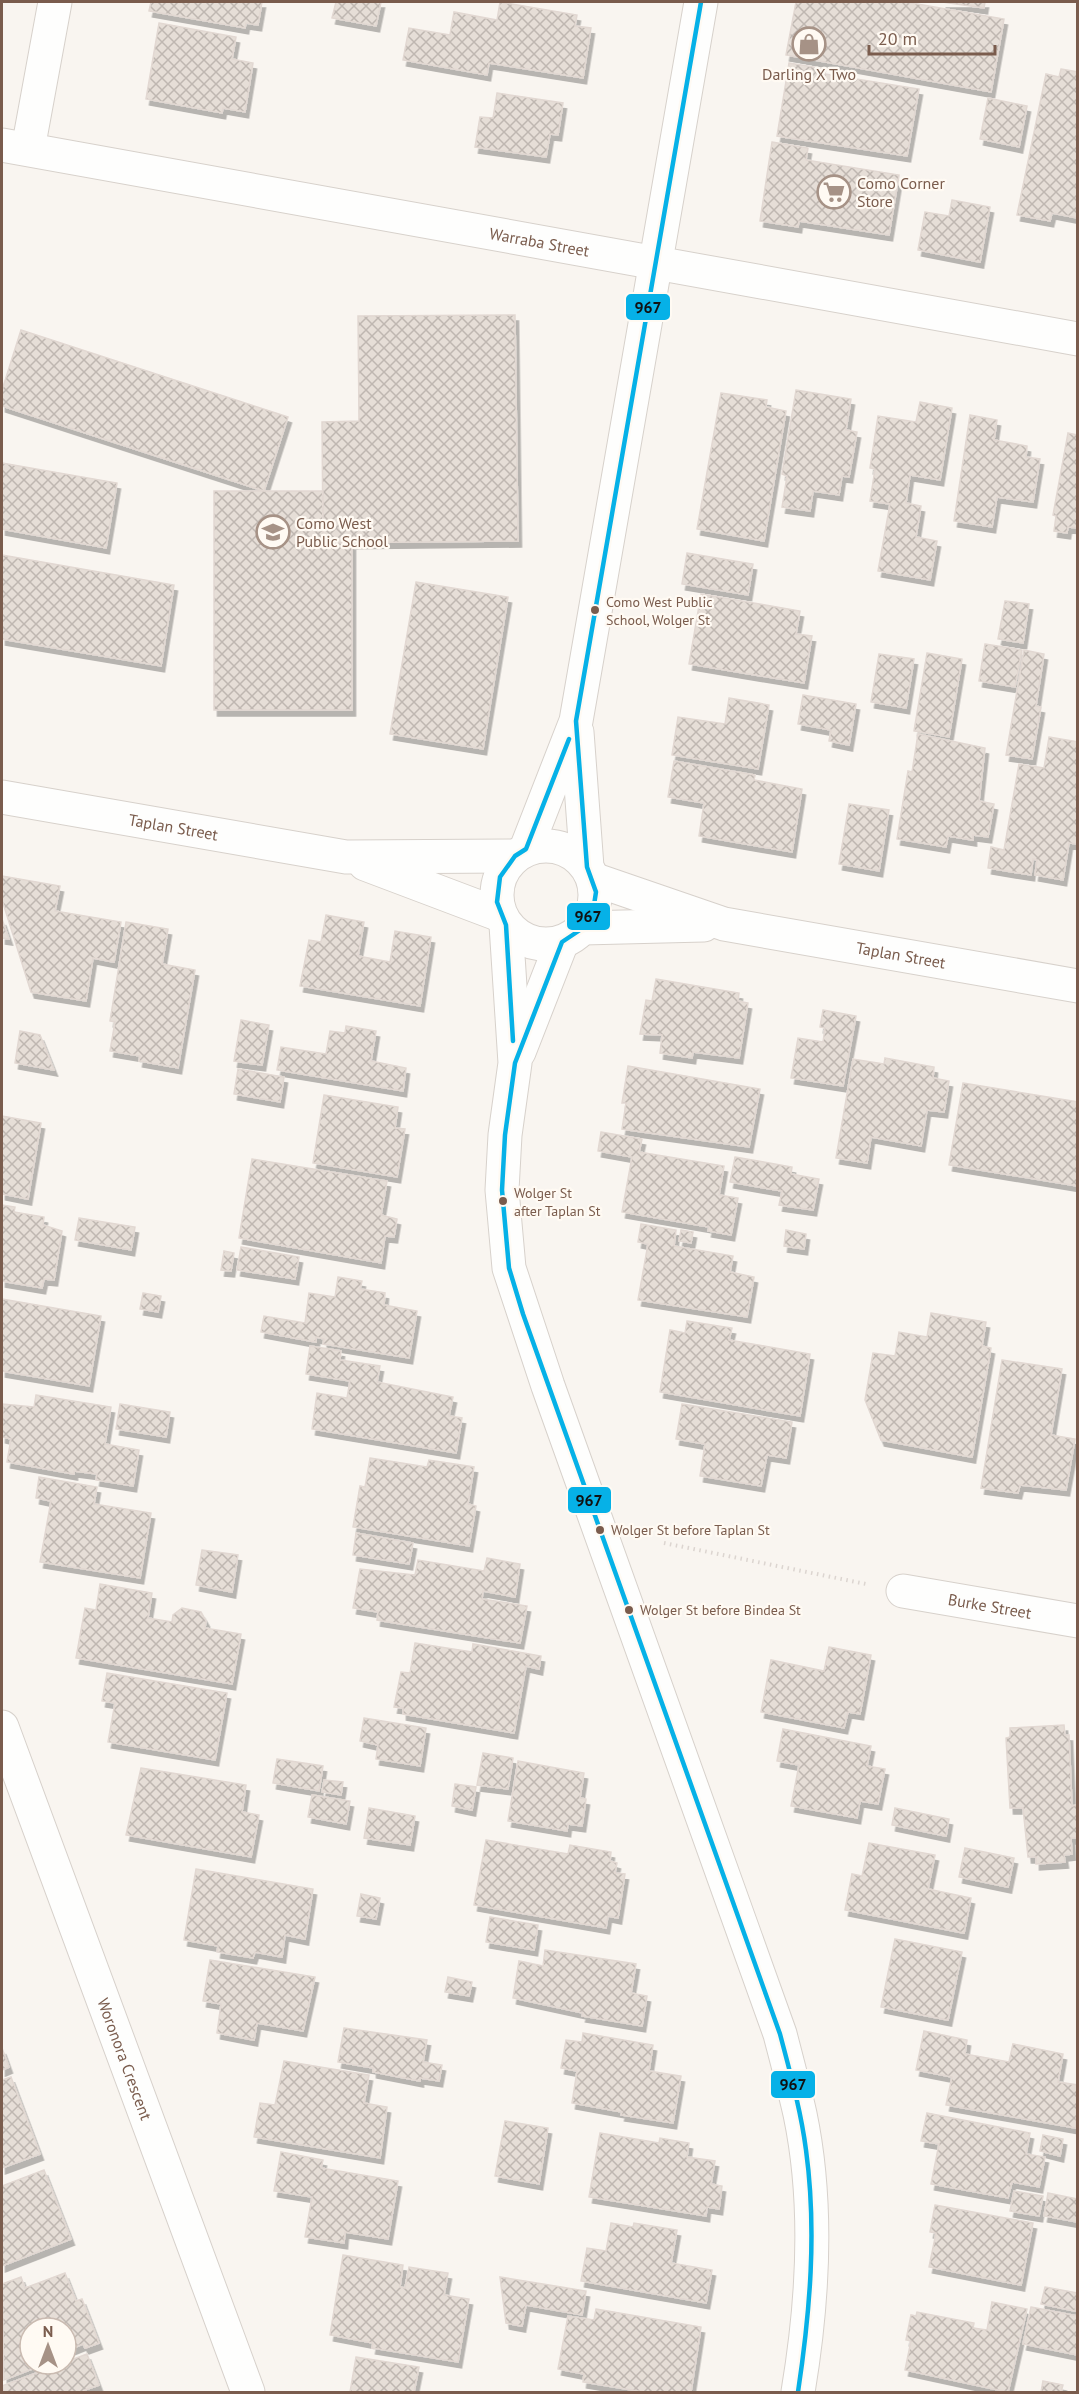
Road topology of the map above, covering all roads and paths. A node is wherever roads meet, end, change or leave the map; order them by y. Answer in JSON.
{"nodes":[{"id":1,"x":55,"y":2,"type":"edge"},
{"id":2,"x":701,"y":2,"type":"edge"},
{"id":3,"x":15,"y":147,"type":"edge"},
{"id":4,"x":656,"y":263,"type":"junction"},
{"id":5,"x":1077,"y":339,"type":"edge"},
{"id":6,"x":576,"y":721,"type":"junction"},
{"id":7,"x":2,"y":797,"type":"edge"},
{"id":8,"x":520,"y":852,"type":"junction"},
{"id":9,"x":346,"y":856,"type":"junction"},
{"id":10,"x":590,"y":873,"type":"junction"},
{"id":11,"x":503,"y":920,"type":"junction"},
{"id":12,"x":724,"y":924,"type":"junction"},
{"id":13,"x":573,"y":935,"type":"junction"},
{"id":14,"x":1077,"y":986,"type":"edge"},
{"id":15,"x":515,"y":1063,"type":"junction"},
{"id":16,"x":664,"y":1543,"type":"dead end"},
{"id":17,"x":903,"y":1591,"type":"joint"},
{"id":18,"x":1077,"y":1622,"type":"edge"},
{"id":19,"x":2,"y":1727,"type":"edge"},
{"id":20,"x":248,"y":2392,"type":"edge"},
{"id":21,"x":798,"y":2392,"type":"edge"}],
"edges":[{"from":1,"to":3,"type":"street"},
{"from":2,"to":4,"type":"street"},
{"from":3,"to":4,"type":"street","name":"Warraba Street"},
{"from":4,"to":5,"type":"street","name":"Warraba Street"},
{"from":4,"to":6,"type":"street"},
{"from":6,"to":8,"type":"street"},
{"from":6,"to":10,"type":"street"},
{"from":7,"to":9,"type":"street","name":"Taplan Street"},
{"from":8,"to":9,"type":"street","name":"Taplan Street"},
{"from":8,"to":10,"type":"street"},
{"from":8,"to":11,"type":"street"},
{"from":9,"to":11,"type":"street","name":"Taplan Street"},
{"from":10,"to":12,"type":"street","name":"Taplan Street"},
{"from":10,"to":13,"type":"street"},
{"from":11,"to":13,"type":"street"},
{"from":11,"to":15,"type":"street"},
{"from":12,"to":13,"type":"street","name":"Taplan Street"},
{"from":12,"to":14,"type":"street","name":"Taplan Street"},
{"from":13,"to":15,"type":"street"},
{"from":15,"to":21,"type":"street"},
{"from":16,"to":17,"type":"path"},
{"from":17,"to":18,"type":"street","name":"Burke Street"},
{"from":19,"to":20,"type":"street","name":"Woronora Crescent"}]}
